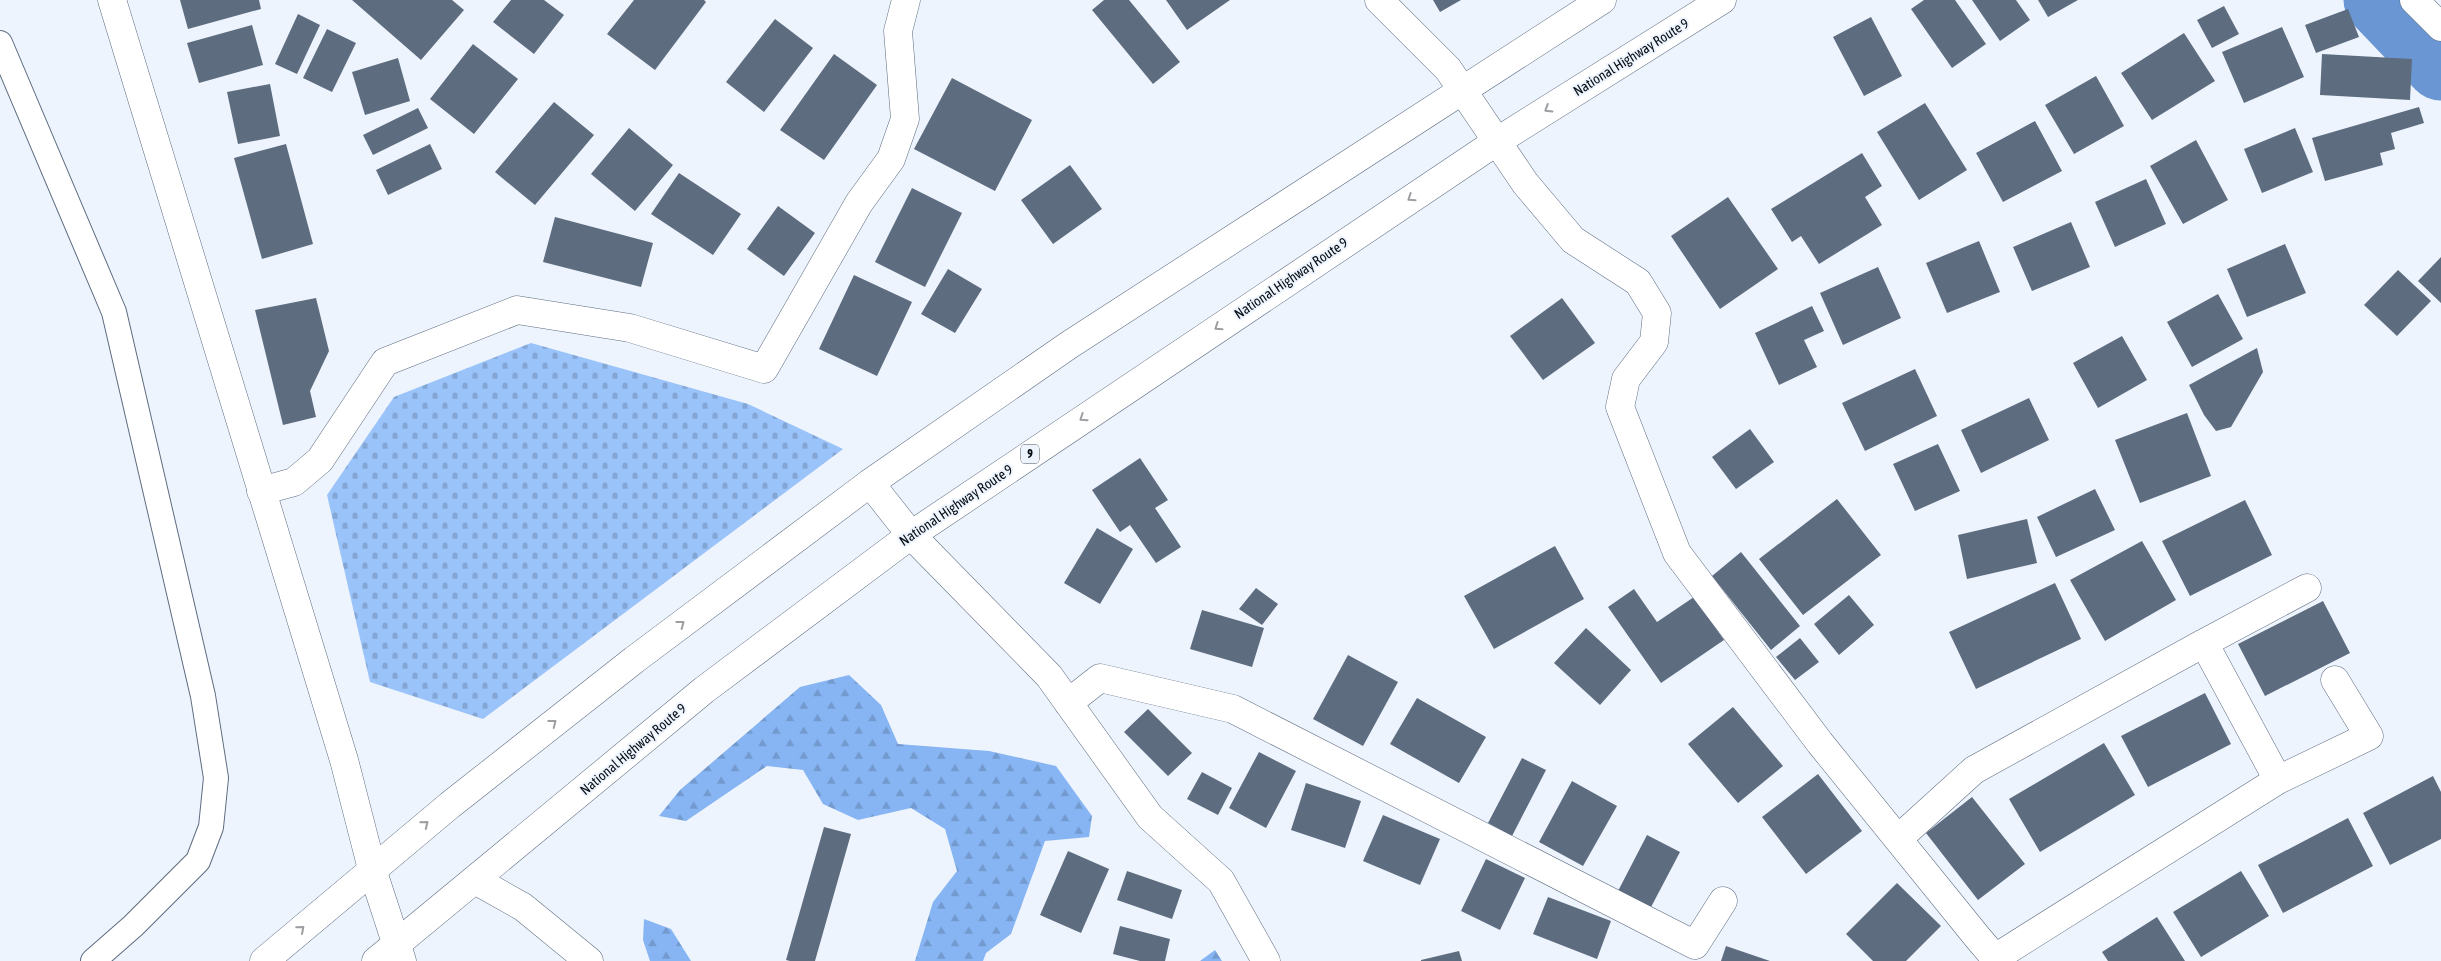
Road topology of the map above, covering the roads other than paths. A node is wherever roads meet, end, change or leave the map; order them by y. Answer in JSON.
{"nodes":[{"id":1,"x":112,"y":0,"type":"edge"},
{"id":2,"x":906,"y":0,"type":"edge"},
{"id":3,"x":1379,"y":0,"type":"edge"},
{"id":4,"x":1602,"y":0,"type":"edge"},
{"id":5,"x":1722,"y":0,"type":"edge"},
{"id":6,"x":2414,"y":0,"type":"edge"},
{"id":7,"x":2441,"y":27,"type":"edge"},
{"id":8,"x":0,"y":43,"type":"edge"},
{"id":9,"x":1462,"y":88,"type":"junction"},
{"id":10,"x":1496,"y":142,"type":"junction"},
{"id":11,"x":870,"y":483,"type":"junction"},
{"id":12,"x":261,"y":491,"type":"junction"},
{"id":13,"x":911,"y":535,"type":"junction"},
{"id":14,"x":2307,"y":588,"type":"dead end"},
{"id":15,"x":2204,"y":644,"type":"junction"},
{"id":16,"x":2335,"y":680,"type":"dead end"},
{"id":17,"x":1068,"y":703,"type":"junction"},
{"id":18,"x":2278,"y":780,"type":"junction"},
{"id":19,"x":1898,"y":839,"type":"junction"},
{"id":20,"x":372,"y":869,"type":"junction"},
{"id":21,"x":475,"y":880,"type":"junction"},
{"id":22,"x":1723,"y":902,"type":"dead end"},
{"id":23,"x":399,"y":953,"type":"edge"},
{"id":24,"x":1691,"y":953,"type":"edge"},
{"id":25,"x":1994,"y":959,"type":"edge"},
{"id":26,"x":93,"y":961,"type":"edge"},
{"id":27,"x":264,"y":961,"type":"edge"},
{"id":28,"x":376,"y":961,"type":"edge"},
{"id":29,"x":589,"y":961,"type":"edge"},
{"id":30,"x":1266,"y":961,"type":"edge"}],
"edges":[{"from":1,"to":12,"type":"main road"},
{"from":2,"to":12,"type":"main road"},
{"from":3,"to":9,"type":"main road"},
{"from":4,"to":9,"type":"main road"},
{"from":5,"to":10,"type":"main road","name":"National Highway Route 9","number":"9","one_way":true},
{"from":6,"to":7,"type":"main road"},
{"from":8,"to":26,"type":"lane"},
{"from":9,"to":10,"type":"main road"},
{"from":9,"to":11,"type":"main road"},
{"from":10,"to":13,"type":"main road","name":"National Highway Route 9","number":"9","one_way":true},
{"from":10,"to":19,"type":"main road"},
{"from":11,"to":13,"type":"main road"},
{"from":20,"to":11,"type":"main road","one_way":true},
{"from":12,"to":20,"type":"main road"},
{"from":13,"to":17,"type":"main road"},
{"from":13,"to":21,"type":"main road","name":"National Highway Route 9","number":"9"},
{"from":14,"to":15,"type":"main road"},
{"from":15,"to":18,"type":"main road"},
{"from":15,"to":19,"type":"main road"},
{"from":16,"to":18,"type":"main road"},
{"from":17,"to":24,"type":"main road"},
{"from":17,"to":30,"type":"main road"},
{"from":18,"to":25,"type":"main road"},
{"from":19,"to":25,"type":"main road"},
{"from":20,"to":23,"type":"main road"},
{"from":27,"to":20,"type":"main road","one_way":true},
{"from":21,"to":23,"type":"main road","name":"National Highway Route 9","number":"9"},
{"from":21,"to":29,"type":"main road"},
{"from":22,"to":24,"type":"main road"},
{"from":23,"to":28,"type":"main road","name":"National Highway Route 9","number":"9"}]}
